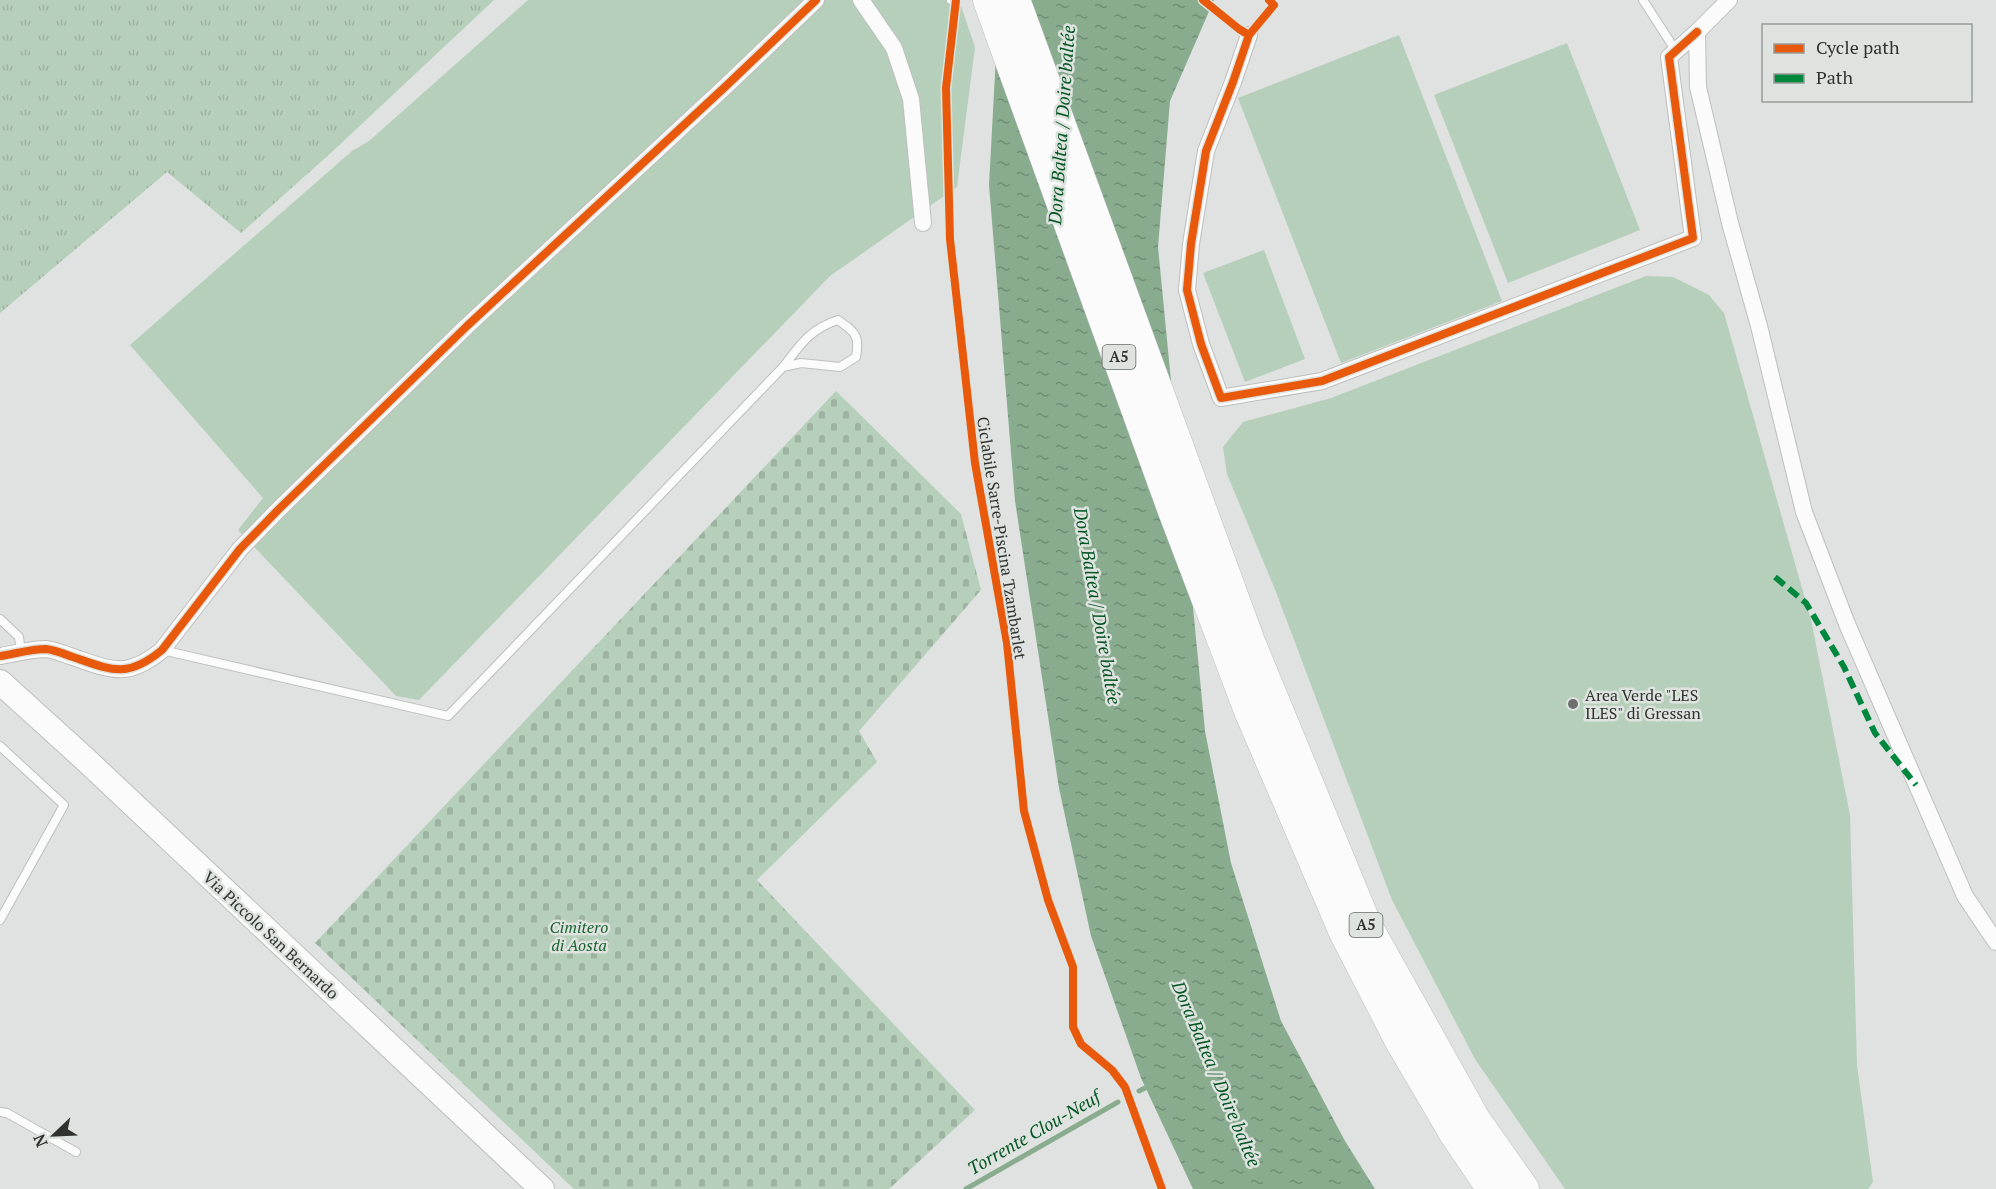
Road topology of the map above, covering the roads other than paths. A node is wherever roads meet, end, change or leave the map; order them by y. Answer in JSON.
{"nodes":[{"id":1,"x":816,"y":0,"type":"edge"},
{"id":2,"x":861,"y":0,"type":"edge"},
{"id":3,"x":951,"y":0,"type":"edge"},
{"id":4,"x":989,"y":0,"type":"edge"},
{"id":5,"x":1014,"y":0,"type":"edge"},
{"id":6,"x":1643,"y":0,"type":"edge"},
{"id":7,"x":1729,"y":0,"type":"edge"},
{"id":8,"x":956,"y":1,"type":"edge"},
{"id":9,"x":1697,"y":32,"type":"junction"},
{"id":10,"x":1249,"y":35,"type":"dead end"},
{"id":11,"x":1676,"y":51,"type":"junction"},
{"id":12,"x":923,"y":224,"type":"dead end"},
{"id":13,"x":783,"y":367,"type":"junction"},
{"id":14,"x":0,"y":619,"type":"edge"},
{"id":15,"x":162,"y":650,"type":"junction"},
{"id":16,"x":21,"y":653,"type":"junction"},
{"id":17,"x":0,"y":656,"type":"edge"},
{"id":18,"x":0,"y":681,"type":"edge"},
{"id":19,"x":0,"y":746,"type":"edge"},
{"id":20,"x":0,"y":920,"type":"edge"},
{"id":21,"x":1996,"y":942,"type":"edge"},
{"id":22,"x":0,"y":1112,"type":"edge"},
{"id":23,"x":76,"y":1152,"type":"dead end"},
{"id":24,"x":542,"y":1189,"type":"edge"},
{"id":25,"x":1493,"y":1189,"type":"edge"},
{"id":26,"x":1523,"y":1189,"type":"edge"}],
"edges":[{"from":1,"to":15,"type":"street"},
{"from":2,"to":12,"type":"street"},
{"from":3,"to":8,"type":"lane"},
{"from":4,"to":25,"type":"highway","number":"A5"},
{"from":5,"to":26,"type":"highway","number":"A5"},
{"from":6,"to":11,"type":"lane"},
{"from":7,"to":9,"type":"street"},
{"from":9,"to":11,"type":"street"},
{"from":9,"to":21,"type":"street"},
{"from":10,"to":11,"type":"street"},
{"from":13,"to":13,"type":"lane"},
{"from":13,"to":15,"type":"lane"},
{"from":14,"to":16,"type":"lane"},
{"from":15,"to":16,"type":"street"},
{"from":16,"to":17,"type":"street"},
{"from":18,"to":24,"type":"street","name":"Via Piccolo San Bernardo"},
{"from":19,"to":20,"type":"lane"},
{"from":22,"to":23,"type":"lane"}]}
